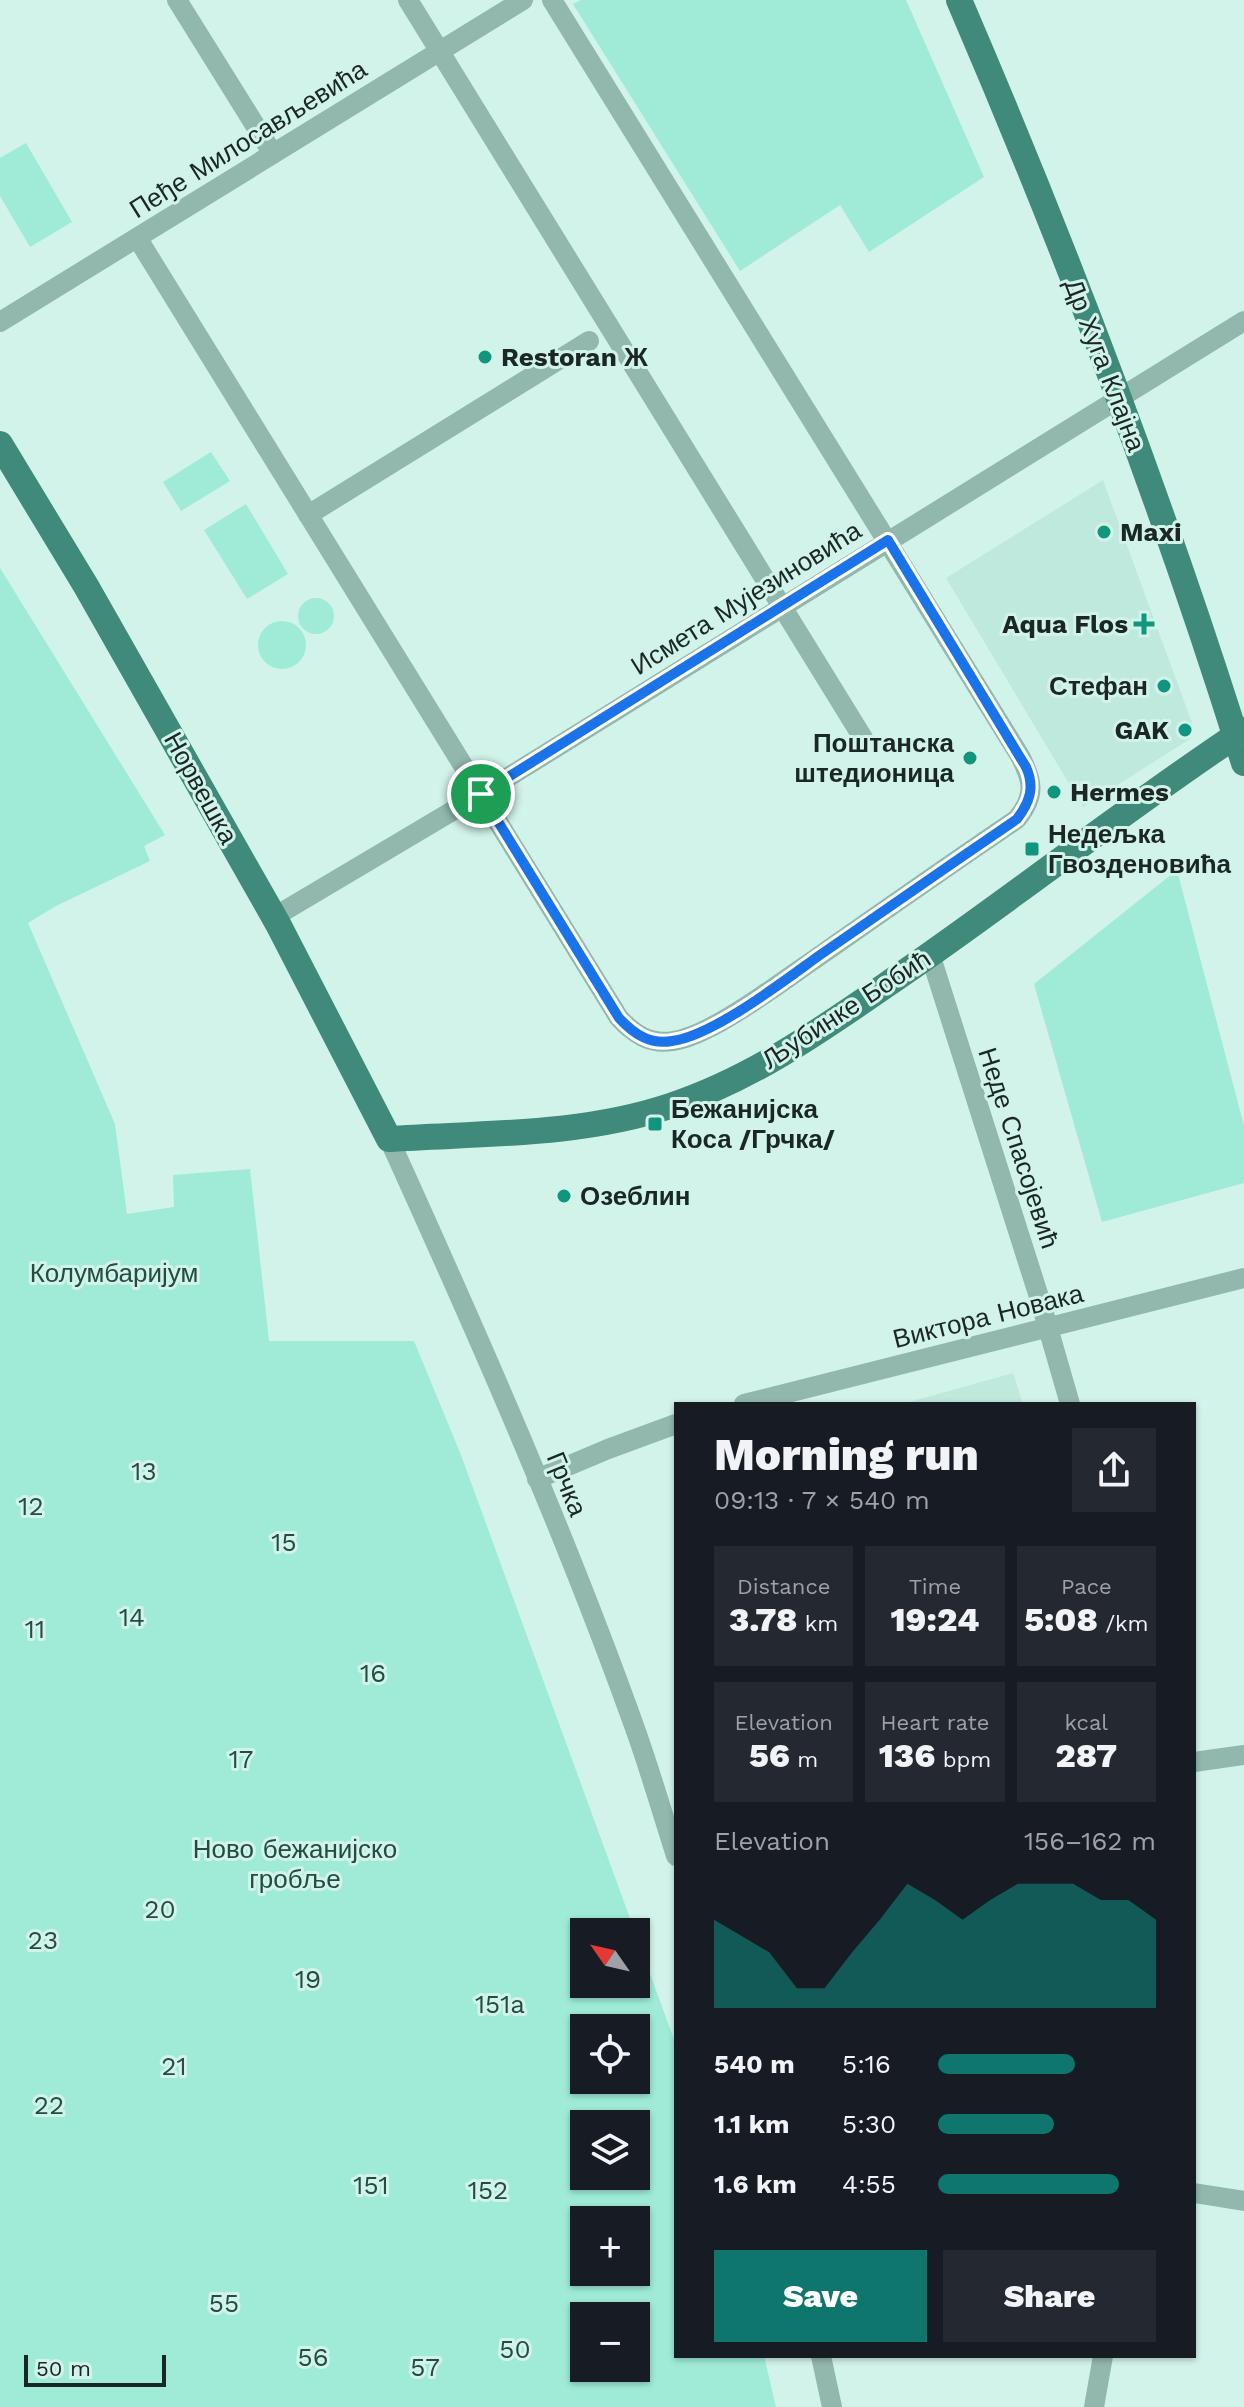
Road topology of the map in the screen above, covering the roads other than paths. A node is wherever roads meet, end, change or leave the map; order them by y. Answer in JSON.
{"nodes":[{"id":1,"x":177,"y":0,"type":"edge"},
{"id":2,"x":408,"y":0,"type":"edge"},
{"id":3,"x":523,"y":0,"type":"edge"},
{"id":4,"x":552,"y":0,"type":"edge"},
{"id":5,"x":959,"y":0,"type":"edge"},
{"id":6,"x":439,"y":52,"type":"junction"},
{"id":7,"x":273,"y":154,"type":"junction"},
{"id":8,"x":138,"y":239,"type":"junction"},
{"id":9,"x":1244,"y":321,"type":"edge"},
{"id":10,"x":0,"y":322,"type":"edge"},
{"id":11,"x":589,"y":341,"type":"dead end"},
{"id":12,"x":1119,"y":398,"type":"junction"},
{"id":13,"x":0,"y":444,"type":"edge"},
{"id":14,"x":308,"y":515,"type":"junction"},
{"id":15,"x":888,"y":540,"type":"junction"},
{"id":16,"x":781,"y":606,"type":"junction"},
{"id":17,"x":1240,"y":733,"type":"edge"},
{"id":18,"x":863,"y":738,"type":"dead end"},
{"id":19,"x":1244,"y":763,"type":"edge"},
{"id":20,"x":481,"y":794,"type":"junction"},
{"id":21,"x":274,"y":917,"type":"junction"},
{"id":22,"x":930,"y":954,"type":"junction"},
{"id":23,"x":389,"y":1139,"type":"junction"},
{"id":24,"x":1244,"y":1278,"type":"edge"},
{"id":25,"x":1048,"y":1327,"type":"junction"},
{"id":26,"x":752,"y":1402,"type":"edge"},
{"id":27,"x":1069,"y":1402,"type":"edge"},
{"id":28,"x":674,"y":1425,"type":"edge"},
{"id":29,"x":537,"y":1479,"type":"junction"},
{"id":30,"x":1244,"y":1755,"type":"edge"},
{"id":31,"x":1196,"y":1762,"type":"edge"},
{"id":32,"x":674,"y":1850,"type":"edge"},
{"id":33,"x":1196,"y":2193,"type":"edge"},
{"id":34,"x":1244,"y":2201,"type":"edge"},
{"id":35,"x":821,"y":2358,"type":"edge"},
{"id":36,"x":1103,"y":2358,"type":"edge"},
{"id":37,"x":832,"y":2407,"type":"edge"},
{"id":38,"x":1094,"y":2407,"type":"edge"}],
"edges":[{"from":1,"to":7,"type":"street"},
{"from":2,"to":6,"type":"street"},
{"from":3,"to":6,"type":"street","name":"Пеђе Милосављевића"},
{"from":4,"to":15,"type":"street"},
{"from":5,"to":12,"type":"main road","name":"Др Хуга Клајна"},
{"from":6,"to":7,"type":"street","name":"Пеђе Милосављевића"},
{"from":6,"to":16,"type":"street"},
{"from":7,"to":8,"type":"street","name":"Пеђе Милосављевића"},
{"from":8,"to":10,"type":"street","name":"Пеђе Милосављевића"},
{"from":8,"to":14,"type":"street"},
{"from":9,"to":12,"type":"street","name":"Исмета Мујезиновића"},
{"from":11,"to":14,"type":"street"},
{"from":12,"to":15,"type":"street","name":"Исмета Мујезиновића"},
{"from":12,"to":17,"type":"main road","name":"Др Хуга Клајна"},
{"from":13,"to":21,"type":"main road","name":"Норвешка"},
{"from":14,"to":20,"type":"street"},
{"from":15,"to":16,"type":"street","name":"Исмета Мујезиновића"},
{"from":15,"to":20,"type":"street"},
{"from":16,"to":18,"type":"street"},
{"from":16,"to":20,"type":"street","name":"Исмета Мујезиновића"},
{"from":17,"to":19,"type":"main road"},
{"from":17,"to":22,"type":"main road","name":"Љубинке Бобић"},
{"from":20,"to":21,"type":"street","name":"Исмета Мујезиновића"},
{"from":21,"to":23,"type":"main road","name":"Норвешка"},
{"from":22,"to":23,"type":"main road","name":"Љубинке Бобић"},
{"from":22,"to":25,"type":"street","name":"Неде Спасојевић"},
{"from":23,"to":29,"type":"street","name":"Грчка"},
{"from":24,"to":25,"type":"street","name":"Виктора Новака"},
{"from":25,"to":26,"type":"street","name":"Виктора Новака"},
{"from":25,"to":27,"type":"street","name":"Неде Спасојевић"},
{"from":28,"to":29,"type":"street"},
{"from":29,"to":32,"type":"street","name":"Грчка"},
{"from":30,"to":31,"type":"street"},
{"from":33,"to":34,"type":"street"},
{"from":35,"to":37,"type":"street"},
{"from":36,"to":38,"type":"street"}]}
